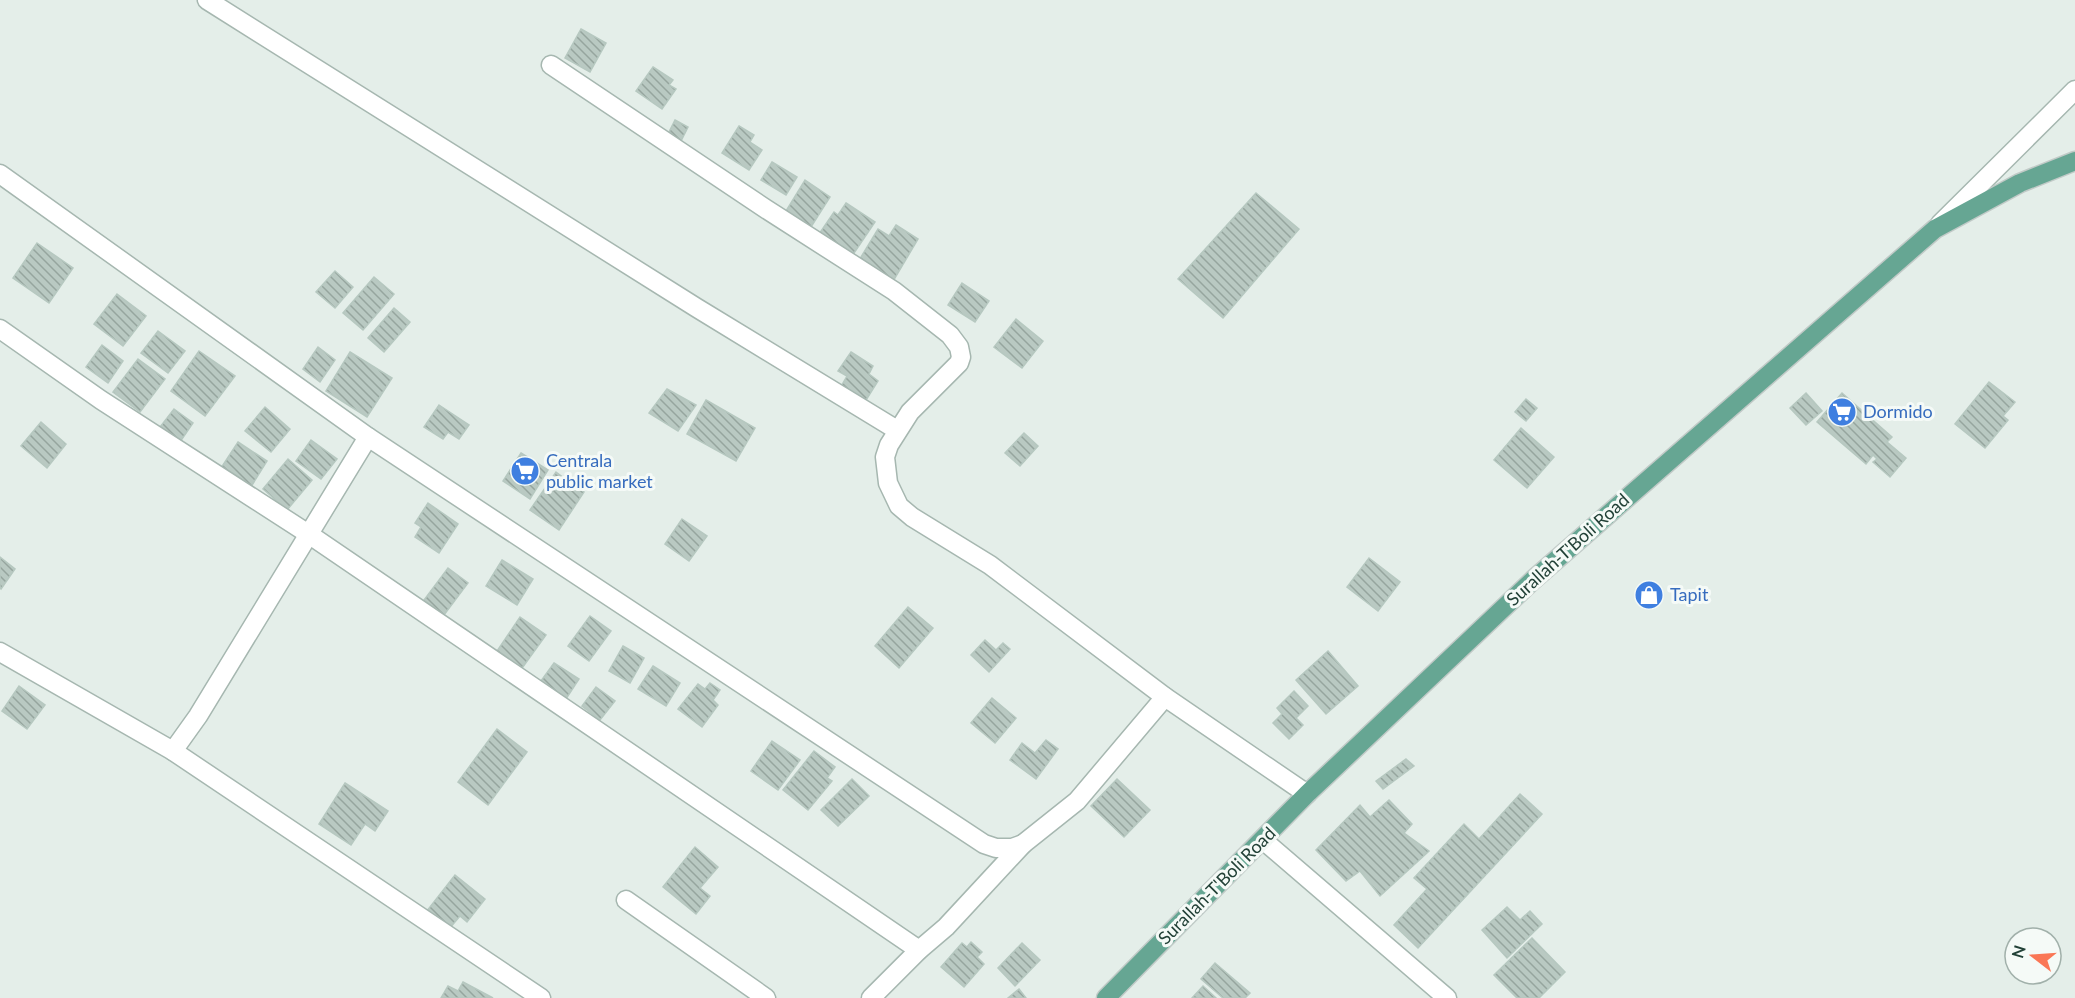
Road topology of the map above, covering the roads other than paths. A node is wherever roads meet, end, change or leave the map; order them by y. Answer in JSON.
{"nodes":[{"id":1,"x":207,"y":0,"type":"edge"},
{"id":2,"x":551,"y":65,"type":"dead end"},
{"id":3,"x":2075,"y":90,"type":"edge"},
{"id":4,"x":2075,"y":161,"type":"edge"},
{"id":5,"x":0,"y":174,"type":"edge"},
{"id":6,"x":1935,"y":230,"type":"junction"},
{"id":7,"x":0,"y":329,"type":"edge"},
{"id":8,"x":897,"y":430,"type":"junction"},
{"id":9,"x":368,"y":437,"type":"junction"},
{"id":10,"x":310,"y":535,"type":"junction"},
{"id":11,"x":0,"y":652,"type":"edge"},
{"id":12,"x":1165,"y":697,"type":"junction"},
{"id":13,"x":173,"y":751,"type":"junction"},
{"id":14,"x":1307,"y":794,"type":"junction"},
{"id":15,"x":1263,"y":840,"type":"junction"},
{"id":16,"x":1023,"y":844,"type":"junction"},
{"id":17,"x":626,"y":900,"type":"dead end"},
{"id":18,"x":919,"y":950,"type":"junction"},
{"id":19,"x":541,"y":998,"type":"edge"},
{"id":20,"x":766,"y":998,"type":"edge"},
{"id":21,"x":872,"y":998,"type":"edge"},
{"id":22,"x":1106,"y":998,"type":"edge"},
{"id":23,"x":1447,"y":998,"type":"edge"}],
"edges":[{"from":1,"to":8,"type":"street"},
{"from":2,"to":8,"type":"street"},
{"from":3,"to":6,"type":"street"},
{"from":4,"to":6,"type":"main road","name":"Surallah-T'Boli Road"},
{"from":5,"to":9,"type":"street"},
{"from":6,"to":14,"type":"main road","name":"Surallah-T'Boli Road"},
{"from":7,"to":10,"type":"street"},
{"from":8,"to":12,"type":"street"},
{"from":9,"to":10,"type":"street"},
{"from":9,"to":16,"type":"street"},
{"from":10,"to":13,"type":"street"},
{"from":10,"to":18,"type":"street"},
{"from":11,"to":13,"type":"street"},
{"from":12,"to":14,"type":"street"},
{"from":12,"to":16,"type":"street"},
{"from":13,"to":19,"type":"street"},
{"from":14,"to":15,"type":"main road","name":"Surallah-T'Boli Road"},
{"from":15,"to":22,"type":"main road","name":"Surallah-T'Boli Road"},
{"from":15,"to":23,"type":"street"},
{"from":16,"to":18,"type":"street"},
{"from":17,"to":20,"type":"street"},
{"from":18,"to":21,"type":"street"}]}
